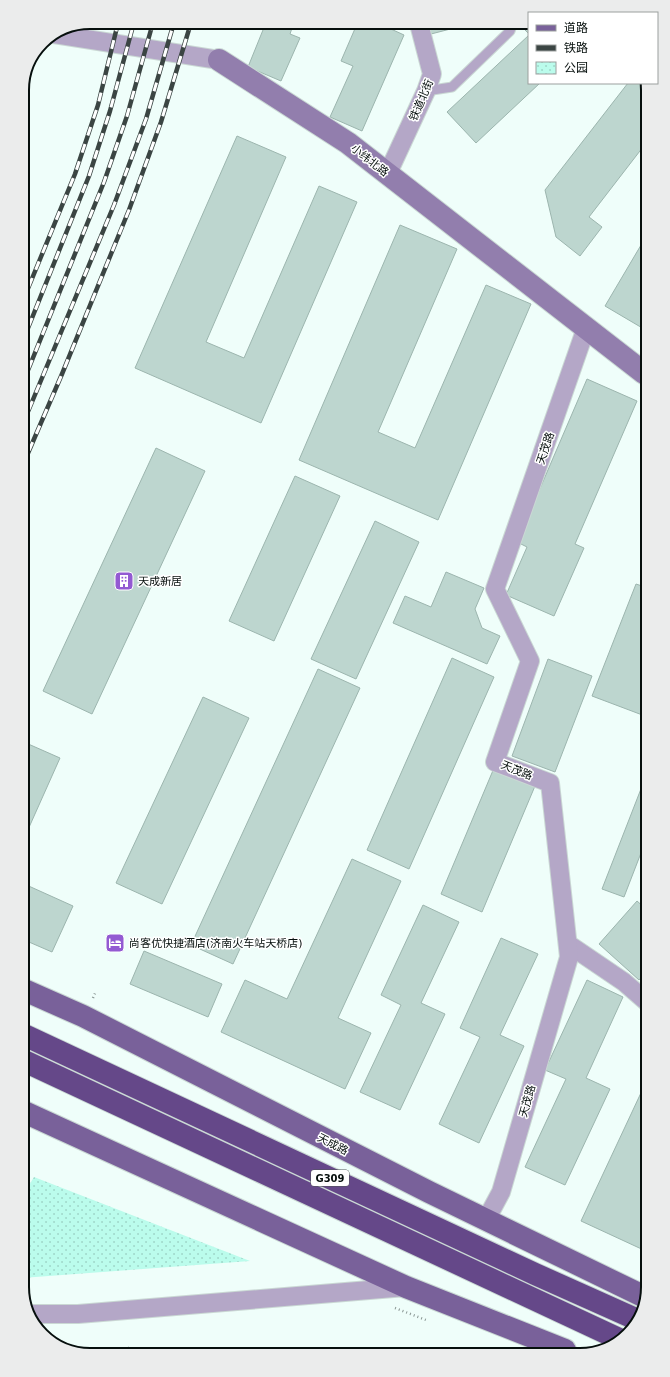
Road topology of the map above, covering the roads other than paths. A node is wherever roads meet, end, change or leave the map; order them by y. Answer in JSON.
{"nodes":[{"id":1,"x":420,"y":29,"type":"edge"},
{"id":2,"x":511,"y":29,"type":"edge"},
{"id":3,"x":63,"y":35,"type":"edge"},
{"id":4,"x":219,"y":60,"type":"joint"},
{"id":5,"x":426,"y":91,"type":"junction"},
{"id":6,"x":388,"y":174,"type":"junction"},
{"id":7,"x":586,"y":328,"type":"junction"},
{"id":8,"x":641,"y":371,"type":"edge"},
{"id":9,"x":568,"y":944,"type":"junction"},
{"id":10,"x":29,"y":992,"type":"edge"},
{"id":11,"x":641,"y":997,"type":"edge"},
{"id":12,"x":29,"y":1037,"type":"edge"},
{"id":13,"x":29,"y":1063,"type":"edge"},
{"id":14,"x":29,"y":1114,"type":"edge"},
{"id":15,"x":486,"y":1220,"type":"junction"},
{"id":16,"x":406,"y":1287,"type":"junction"},
{"id":17,"x":640,"y":1295,"type":"edge"},
{"id":18,"x":36,"y":1314,"type":"edge"},
{"id":19,"x":633,"y":1318,"type":"edge"},
{"id":20,"x":615,"y":1337,"type":"edge"},
{"id":21,"x":560,"y":1348,"type":"edge"}],
"edges":[{"from":1,"to":5,"type":"street","name":"铁道北街"},
{"from":2,"to":5,"type":"lane"},
{"from":3,"to":4,"type":"street","name":"小纬北路"},
{"from":4,"to":6,"type":"street","name":"小纬北路"},
{"from":5,"to":6,"type":"street","name":"铁道北街"},
{"from":6,"to":7,"type":"street","name":"小纬北路"},
{"from":7,"to":8,"type":"street","name":"小纬北路"},
{"from":7,"to":9,"type":"street","name":"天茂路"},
{"from":9,"to":11,"type":"street"},
{"from":9,"to":15,"type":"street","name":"天茂路"},
{"from":10,"to":15,"type":"main road","name":"天成路"},
{"from":12,"to":19,"type":"highway","number":"G309","bridge":true},
{"from":13,"to":20,"type":"highway","number":"G309","bridge":true},
{"from":14,"to":16,"type":"main road"},
{"from":15,"to":17,"type":"main road","name":"天成路"},
{"from":16,"to":18,"type":"street"},
{"from":16,"to":21,"type":"main road"}]}
